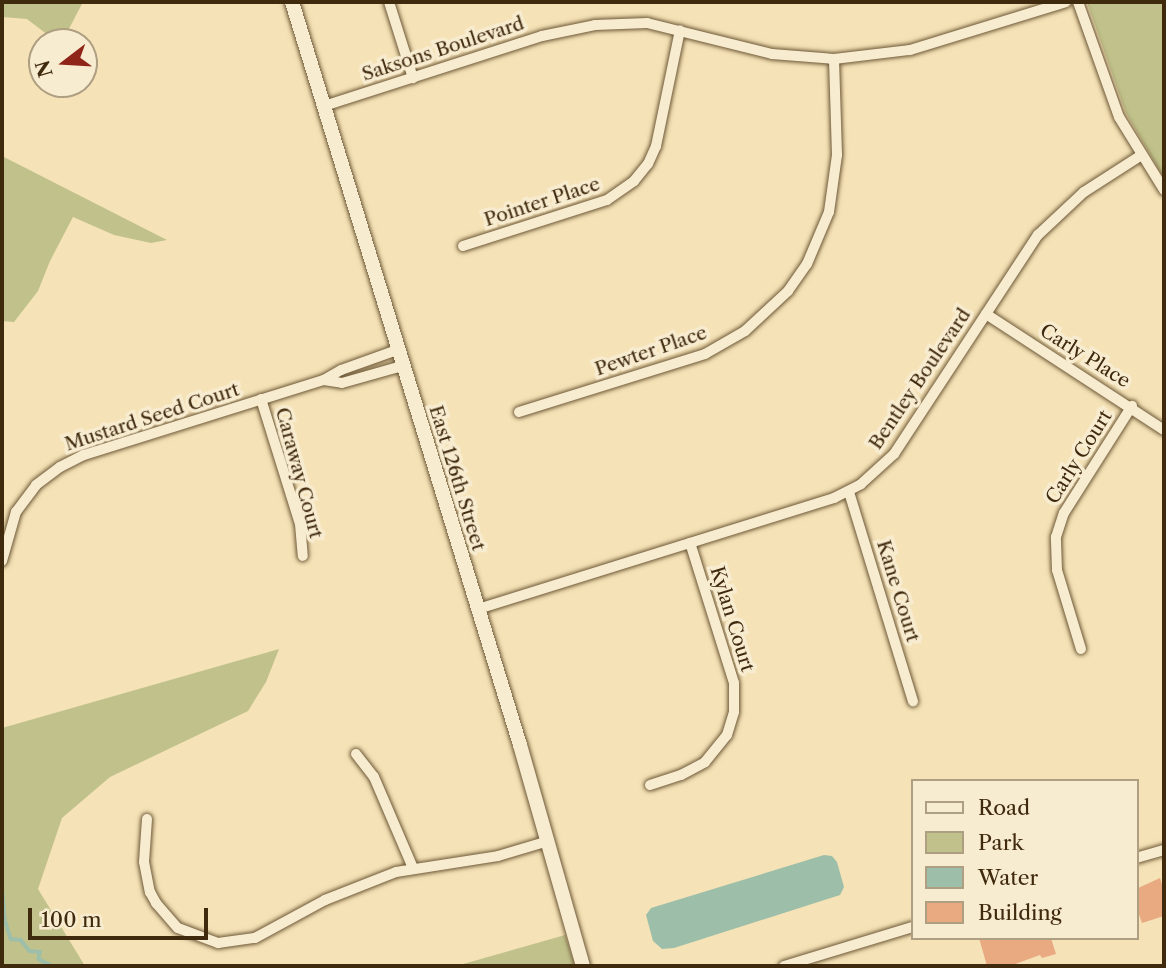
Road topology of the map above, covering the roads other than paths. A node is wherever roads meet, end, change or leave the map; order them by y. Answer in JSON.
{"nodes":[{"id":1,"x":292,"y":2,"type":"edge"},
{"id":2,"x":389,"y":2,"type":"edge"},
{"id":3,"x":1066,"y":2,"type":"edge"},
{"id":4,"x":1078,"y":2,"type":"edge"},
{"id":5,"x":680,"y":30,"type":"junction"},
{"id":6,"x":834,"y":59,"type":"junction"},
{"id":7,"x":413,"y":78,"type":"junction"},
{"id":8,"x":324,"y":106,"type":"junction"},
{"id":9,"x":1140,"y":156,"type":"junction"},
{"id":10,"x":1164,"y":190,"type":"edge"},
{"id":11,"x":463,"y":246,"type":"dead end"},
{"id":12,"x":986,"y":314,"type":"junction"},
{"id":13,"x":397,"y":350,"type":"junction"},
{"id":14,"x":402,"y":366,"type":"junction"},
{"id":15,"x":324,"y":380,"type":"junction"},
{"id":16,"x":261,"y":399,"type":"junction"},
{"id":17,"x":1132,"y":406,"type":"junction"},
{"id":18,"x":519,"y":412,"type":"dead end"},
{"id":19,"x":1164,"y":430,"type":"edge"},
{"id":20,"x":849,"y":492,"type":"junction"},
{"id":21,"x":690,"y":543,"type":"junction"},
{"id":22,"x":303,"y":556,"type":"dead end"},
{"id":23,"x":2,"y":561,"type":"edge"},
{"id":24,"x":478,"y":610,"type":"junction"},
{"id":25,"x":1081,"y":649,"type":"dead end"},
{"id":26,"x":914,"y":701,"type":"dead end"},
{"id":27,"x":356,"y":754,"type":"dead end"},
{"id":28,"x":650,"y":785,"type":"dead end"},
{"id":29,"x":147,"y":818,"type":"dead end"},
{"id":30,"x":545,"y":842,"type":"junction"},
{"id":31,"x":1164,"y":850,"type":"edge"},
{"id":32,"x":1138,"y":857,"type":"edge"},
{"id":33,"x":413,"y":868,"type":"junction"},
{"id":34,"x":911,"y":927,"type":"edge"},
{"id":35,"x":583,"y":966,"type":"edge"},
{"id":36,"x":784,"y":966,"type":"edge"}],
"edges":[{"from":1,"to":8,"type":"main road","name":"East 126th Street"},
{"from":2,"to":7,"type":"street"},
{"from":3,"to":6,"type":"street","name":"Saksons Boulevard"},
{"from":4,"to":9,"type":"street"},
{"from":5,"to":6,"type":"street","name":"Saksons Boulevard"},
{"from":5,"to":7,"type":"street","name":"Saksons Boulevard"},
{"from":5,"to":11,"type":"street","name":"Pointer Place"},
{"from":6,"to":18,"type":"street","name":"Pewter Place"},
{"from":7,"to":8,"type":"street","name":"Saksons Boulevard"},
{"from":8,"to":13,"type":"main road","name":"East 126th Street"},
{"from":9,"to":10,"type":"street"},
{"from":9,"to":12,"type":"street","name":"Bentley Boulevard"},
{"from":12,"to":17,"type":"street","name":"Carly Place"},
{"from":12,"to":20,"type":"street","name":"Bentley Boulevard"},
{"from":13,"to":14,"type":"main road","name":"East 126th Street"},
{"from":13,"to":15,"type":"street","name":"Mustard Seed Court"},
{"from":14,"to":15,"type":"street","name":"Mustard Seed Court"},
{"from":14,"to":24,"type":"main road","name":"East 126th Street"},
{"from":15,"to":16,"type":"street","name":"Mustard Seed Court"},
{"from":16,"to":22,"type":"street","name":"Caraway Court"},
{"from":16,"to":23,"type":"street","name":"Mustard Seed Court"},
{"from":17,"to":19,"type":"street","name":"Carly Place"},
{"from":17,"to":25,"type":"street","name":"Carly Court"},
{"from":20,"to":21,"type":"street","name":"Bentley Boulevard"},
{"from":20,"to":26,"type":"street","name":"Kane Court"},
{"from":21,"to":24,"type":"street","name":"Bentley Boulevard"},
{"from":21,"to":28,"type":"street","name":"Kylan Court"},
{"from":24,"to":30,"type":"main road","name":"East 126th Street"},
{"from":27,"to":33,"type":"street"},
{"from":29,"to":33,"type":"street"},
{"from":30,"to":33,"type":"street"},
{"from":30,"to":35,"type":"main road","name":"East 126th Street"},
{"from":31,"to":32,"type":"street"},
{"from":34,"to":36,"type":"street"}]}
